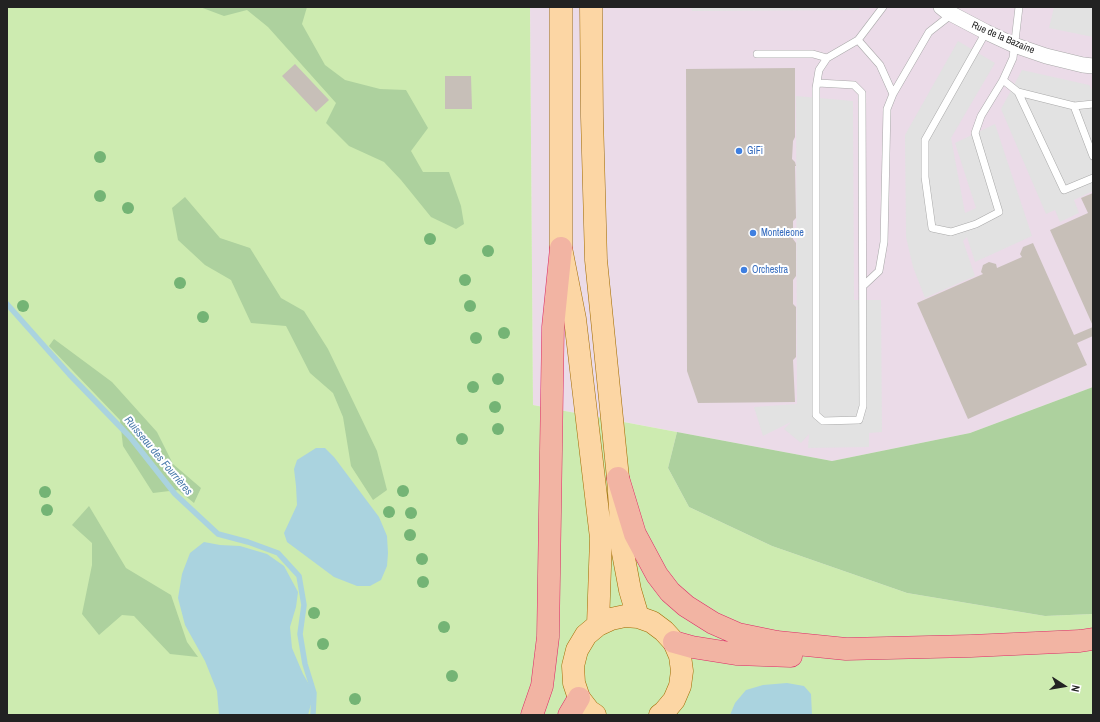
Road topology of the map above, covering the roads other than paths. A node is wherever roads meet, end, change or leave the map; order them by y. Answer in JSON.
{"nodes":[{"id":1,"x":561,"y":7,"type":"edge"},
{"id":2,"x":591,"y":7,"type":"edge"},
{"id":3,"x":883,"y":7,"type":"edge"},
{"id":4,"x":1019,"y":7,"type":"edge"},
{"id":5,"x":946,"y":10,"type":"edge"},
{"id":6,"x":986,"y":32,"type":"junction"},
{"id":7,"x":858,"y":40,"type":"junction"},
{"id":8,"x":1014,"y":45,"type":"junction"},
{"id":9,"x":757,"y":54,"type":"dead end"},
{"id":10,"x":827,"y":58,"type":"junction"},
{"id":11,"x":1093,"y":66,"type":"edge"},
{"id":12,"x":1003,"y":80,"type":"junction"},
{"id":13,"x":818,"y":83,"type":"junction"},
{"id":14,"x":1018,"y":92,"type":"junction"},
{"id":15,"x":893,"y":94,"type":"junction"},
{"id":16,"x":1093,"y":104,"type":"edge"},
{"id":17,"x":1074,"y":106,"type":"junction"},
{"id":18,"x":1093,"y":156,"type":"edge"},
{"id":19,"x":1093,"y":178,"type":"edge"},
{"id":20,"x":561,"y":248,"type":"junction"},
{"id":21,"x":863,"y":286,"type":"junction"},
{"id":22,"x":618,"y":478,"type":"junction"},
{"id":23,"x":638,"y":618,"type":"junction"},
{"id":24,"x":598,"y":624,"type":"junction"},
{"id":25,"x":1093,"y":639,"type":"edge"},
{"id":26,"x":674,"y":642,"type":"junction"},
{"id":27,"x":846,"y":649,"type":"junction"},
{"id":28,"x":574,"y":707,"type":"edge"},
{"id":29,"x":532,"y":715,"type":"edge"},
{"id":30,"x":595,"y":715,"type":"edge"},
{"id":31,"x":660,"y":715,"type":"edge"}],
"edges":[{"from":1,"to":20,"type":"main road"},
{"from":2,"to":22,"type":"main road"},
{"from":3,"to":7,"type":"lane"},
{"from":4,"to":8,"type":"lane"},
{"from":5,"to":6,"type":"street","name":"Rue de la Bazaine"},
{"from":5,"to":15,"type":"lane"},
{"from":6,"to":8,"type":"street","name":"Rue de la Bazaine"},
{"from":6,"to":12,"type":"lane"},
{"from":7,"to":10,"type":"lane"},
{"from":7,"to":15,"type":"lane"},
{"from":8,"to":11,"type":"street","name":"Rue de la Bazaine"},
{"from":8,"to":12,"type":"lane"},
{"from":9,"to":10,"type":"lane"},
{"from":10,"to":13,"type":"lane"},
{"from":12,"to":14,"type":"lane"},
{"from":13,"to":21,"type":"lane"},
{"from":13,"to":21,"type":"lane"},
{"from":14,"to":17,"type":"lane"},
{"from":14,"to":19,"type":"lane"},
{"from":15,"to":21,"type":"lane"},
{"from":16,"to":17,"type":"lane"},
{"from":17,"to":18,"type":"lane"},
{"from":20,"to":24,"type":"main road"},
{"from":20,"to":29,"type":"highway"},
{"from":22,"to":23,"type":"main road"},
{"from":22,"to":27,"type":"highway"},
{"from":23,"to":24,"type":"main road"},
{"from":23,"to":26,"type":"main road"},
{"from":24,"to":28,"type":"main road"},
{"from":25,"to":27,"type":"highway"},
{"from":26,"to":27,"type":"highway"},
{"from":26,"to":31,"type":"main road"},
{"from":28,"to":30,"type":"main road"}]}
